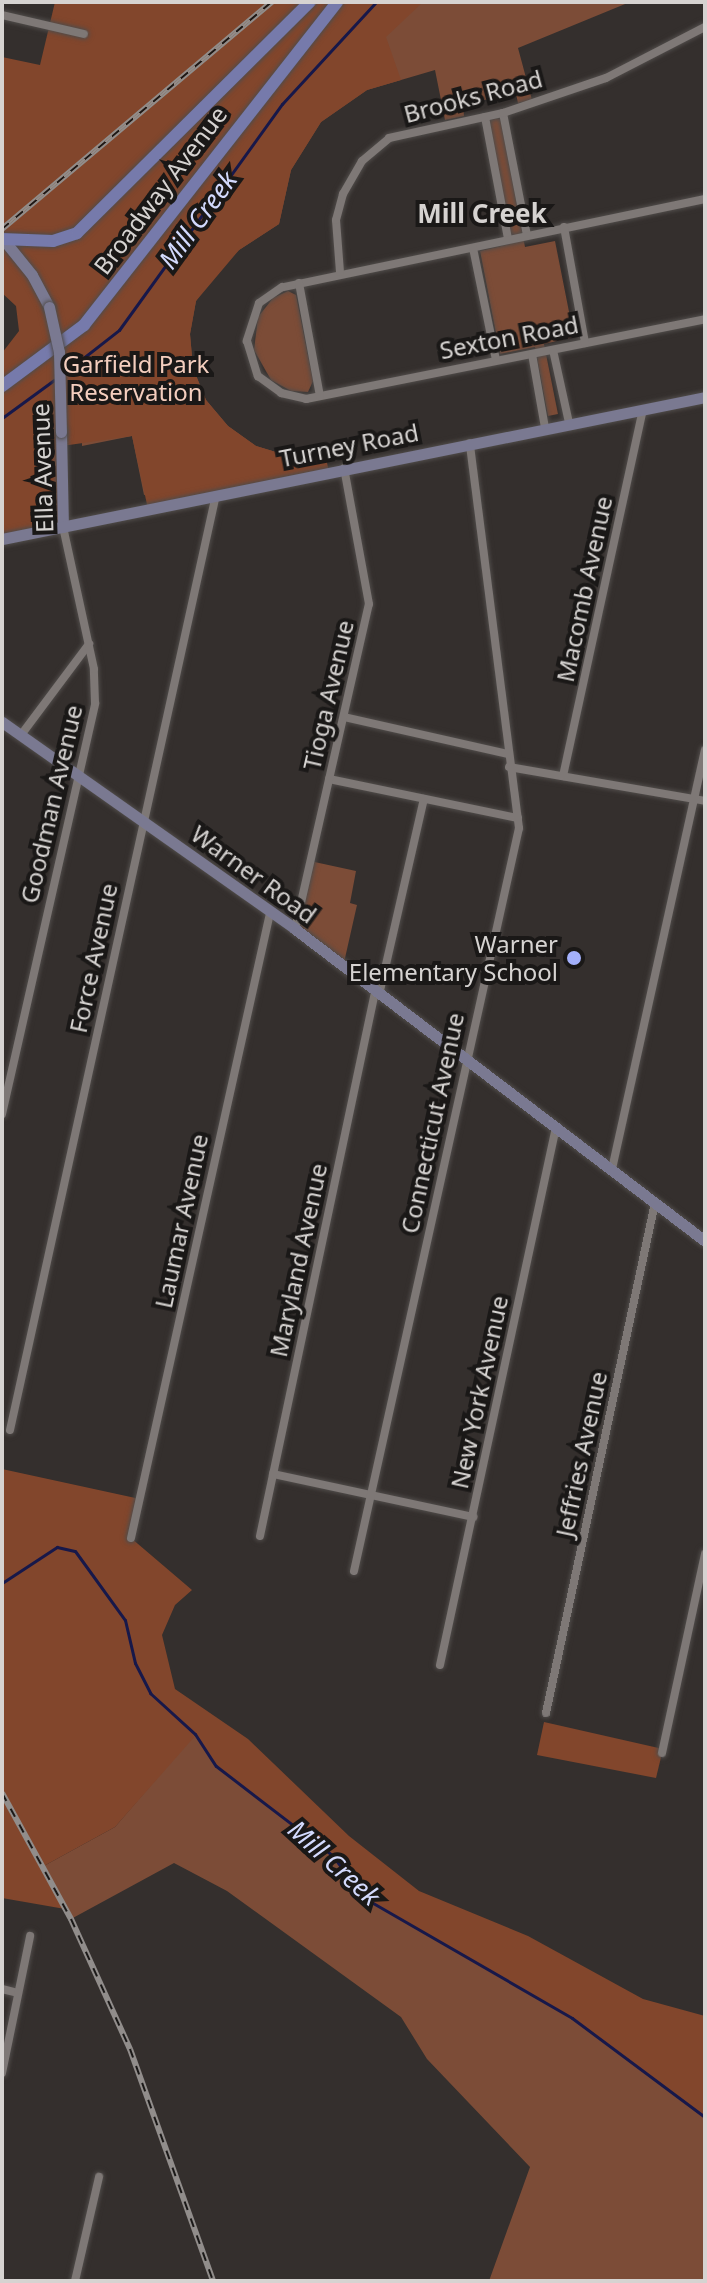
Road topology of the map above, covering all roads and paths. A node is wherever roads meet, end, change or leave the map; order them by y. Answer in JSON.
{"nodes":[{"id":1,"x":310,"y":2,"type":"edge"},
{"id":2,"x":337,"y":2,"type":"edge"},
{"id":3,"x":2,"y":15,"type":"edge"},
{"id":4,"x":705,"y":27,"type":"edge"},
{"id":5,"x":84,"y":34,"type":"dead end"},
{"id":6,"x":503,"y":113,"type":"junction"},
{"id":7,"x":485,"y":117,"type":"junction"},
{"id":8,"x":705,"y":199,"type":"edge"},
{"id":9,"x":564,"y":227,"type":"junction"},
{"id":10,"x":527,"y":235,"type":"junction"},
{"id":11,"x":2,"y":239,"type":"edge"},
{"id":12,"x":508,"y":239,"type":"junction"},
{"id":13,"x":473,"y":248,"type":"junction"},
{"id":14,"x":340,"y":272,"type":"junction"},
{"id":15,"x":299,"y":283,"type":"junction"},
{"id":16,"x":705,"y":319,"type":"edge"},
{"id":17,"x":585,"y":343,"type":"junction"},
{"id":18,"x":553,"y":350,"type":"junction"},
{"id":19,"x":532,"y":354,"type":"junction"},
{"id":20,"x":496,"y":360,"type":"junction"},
{"id":21,"x":2,"y":386,"type":"edge"},
{"id":22,"x":320,"y":396,"type":"junction"},
{"id":23,"x":705,"y":397,"type":"edge"},
{"id":24,"x":643,"y":410,"type":"junction"},
{"id":25,"x":569,"y":423,"type":"junction"},
{"id":26,"x":545,"y":428,"type":"junction"},
{"id":27,"x":470,"y":443,"type":"junction"},
{"id":28,"x":344,"y":468,"type":"junction"},
{"id":29,"x":216,"y":495,"type":"junction"},
{"id":30,"x":63,"y":527,"type":"junction"},
{"id":31,"x":2,"y":539,"type":"edge"},
{"id":32,"x":89,"y":644,"type":"junction"},
{"id":33,"x":344,"y":717,"type":"junction"},
{"id":34,"x":2,"y":722,"type":"edge"},
{"id":35,"x":21,"y":735,"type":"junction"},
{"id":36,"x":705,"y":750,"type":"edge"},
{"id":37,"x":508,"y":754,"type":"junction"},
{"id":38,"x":509,"y":767,"type":"junction"},
{"id":39,"x":77,"y":776,"type":"junction"},
{"id":40,"x":563,"y":776,"type":"junction"},
{"id":41,"x":329,"y":779,"type":"junction"},
{"id":42,"x":424,"y":799,"type":"junction"},
{"id":43,"x":695,"y":799,"type":"junction"},
{"id":44,"x":705,"y":801,"type":"edge"},
{"id":45,"x":518,"y":818,"type":"junction"},
{"id":46,"x":143,"y":821,"type":"junction"},
{"id":47,"x":270,"y":913,"type":"junction"},
{"id":48,"x":295,"y":929,"type":"junction"},
{"id":49,"x":377,"y":993,"type":"junction"},
{"id":50,"x":466,"y":1058,"type":"junction"},
{"id":51,"x":2,"y":1114,"type":"edge"},
{"id":52,"x":556,"y":1127,"type":"junction"},
{"id":53,"x":612,"y":1169,"type":"junction"},
{"id":54,"x":655,"y":1203,"type":"junction"},
{"id":55,"x":705,"y":1241,"type":"edge"},
{"id":56,"x":10,"y":1430,"type":"dead end"},
{"id":57,"x":273,"y":1474,"type":"junction"},
{"id":58,"x":373,"y":1495,"type":"junction"},
{"id":59,"x":473,"y":1517,"type":"junction"},
{"id":60,"x":260,"y":1536,"type":"dead end"},
{"id":61,"x":131,"y":1538,"type":"dead end"},
{"id":62,"x":705,"y":1554,"type":"edge"},
{"id":63,"x":354,"y":1571,"type":"dead end"},
{"id":64,"x":440,"y":1665,"type":"dead end"},
{"id":65,"x":546,"y":1713,"type":"dead end"},
{"id":66,"x":662,"y":1753,"type":"dead end"},
{"id":67,"x":30,"y":1936,"type":"dead end"},
{"id":68,"x":2,"y":1989,"type":"edge"},
{"id":69,"x":18,"y":1993,"type":"junction"},
{"id":70,"x":2,"y":2073,"type":"edge"},
{"id":71,"x":99,"y":2177,"type":"dead end"},
{"id":72,"x":75,"y":2281,"type":"edge"}],
"edges":[{"from":1,"to":11,"type":"main road","name":"Broadway Avenue"},
{"from":2,"to":21,"type":"main road","name":"Broadway Avenue"},
{"from":3,"to":5,"type":"street"},
{"from":4,"to":6,"type":"street","name":"Brooks Road"},
{"from":6,"to":7,"type":"street","name":"Brooks Road"},
{"from":6,"to":10,"type":"street"},
{"from":7,"to":12,"type":"street"},
{"from":7,"to":14,"type":"street","name":"Brooks Road"},
{"from":8,"to":9,"type":"street"},
{"from":9,"to":10,"type":"street"},
{"from":9,"to":17,"type":"street"},
{"from":10,"to":12,"type":"street"},
{"from":11,"to":30,"type":"main road","name":"Ella Avenue","bridge":true},
{"from":12,"to":13,"type":"street"},
{"from":13,"to":14,"type":"street"},
{"from":13,"to":20,"type":"street"},
{"from":14,"to":15,"type":"street"},
{"from":15,"to":22,"type":"street"},
{"from":15,"to":22,"type":"street","name":"Sexton Road"},
{"from":16,"to":17,"type":"street","name":"Sexton Road"},
{"from":17,"to":18,"type":"street","name":"Sexton Road"},
{"from":18,"to":19,"type":"street","name":"Sexton Road"},
{"from":18,"to":25,"type":"street"},
{"from":19,"to":20,"type":"street","name":"Sexton Road"},
{"from":19,"to":26,"type":"street"},
{"from":20,"to":22,"type":"street","name":"Sexton Road"},
{"from":23,"to":24,"type":"main road","name":"Turney Road"},
{"from":24,"to":25,"type":"main road","name":"Turney Road"},
{"from":24,"to":40,"type":"street","name":"Macomb Avenue"},
{"from":25,"to":26,"type":"main road","name":"Turney Road"},
{"from":26,"to":27,"type":"main road","name":"Turney Road"},
{"from":27,"to":28,"type":"main road","name":"Turney Road"},
{"from":27,"to":37,"type":"street","name":"Connecticut Avenue"},
{"from":28,"to":29,"type":"main road","name":"Turney Road"},
{"from":28,"to":33,"type":"street","name":"Tioga Avenue"},
{"from":29,"to":30,"type":"main road","name":"Turney Road"},
{"from":29,"to":46,"type":"street","name":"Force Avenue"},
{"from":30,"to":31,"type":"main road","name":"Turney Road"},
{"from":30,"to":32,"type":"street","name":"Ella Avenue"},
{"from":32,"to":35,"type":"street"},
{"from":32,"to":39,"type":"street","name":"Goodman Avenue"},
{"from":33,"to":37,"type":"street"},
{"from":33,"to":41,"type":"street","name":"Tioga Avenue"},
{"from":34,"to":35,"type":"main road","name":"Warner Road"},
{"from":35,"to":39,"type":"main road","name":"Warner Road"},
{"from":36,"to":43,"type":"street"},
{"from":37,"to":38,"type":"street","name":"Connecticut Avenue"},
{"from":38,"to":40,"type":"street"},
{"from":38,"to":45,"type":"street","name":"Connecticut Avenue"},
{"from":39,"to":46,"type":"main road","name":"Warner Road"},
{"from":39,"to":51,"type":"street","name":"Goodman Avenue"},
{"from":40,"to":43,"type":"street"},
{"from":41,"to":42,"type":"street"},
{"from":41,"to":48,"type":"street","name":"Tioga Avenue"},
{"from":42,"to":45,"type":"street"},
{"from":42,"to":49,"type":"street","name":"Maryland Avenue"},
{"from":43,"to":44,"type":"street"},
{"from":43,"to":53,"type":"street"},
{"from":45,"to":50,"type":"street","name":"Connecticut Avenue"},
{"from":46,"to":47,"type":"main road","name":"Warner Road"},
{"from":46,"to":56,"type":"street","name":"Force Avenue"},
{"from":47,"to":48,"type":"main road","name":"Warner Road"},
{"from":47,"to":61,"type":"street","name":"Laumar Avenue"},
{"from":48,"to":49,"type":"main road","name":"Warner Road"},
{"from":49,"to":50,"type":"main road","name":"Warner Road"},
{"from":49,"to":57,"type":"street","name":"Maryland Avenue"},
{"from":50,"to":52,"type":"main road","name":"Warner Road"},
{"from":50,"to":58,"type":"street","name":"Connecticut Avenue"},
{"from":52,"to":53,"type":"main road","name":"Warner Road"},
{"from":52,"to":59,"type":"street","name":"New York Avenue"},
{"from":53,"to":54,"type":"main road","name":"Warner Road"},
{"from":54,"to":55,"type":"main road","name":"Warner Road"},
{"from":54,"to":65,"type":"street","name":"Jeffries Avenue"},
{"from":57,"to":58,"type":"street"},
{"from":57,"to":60,"type":"street","name":"Maryland Avenue"},
{"from":58,"to":59,"type":"street"},
{"from":58,"to":63,"type":"street","name":"Connecticut Avenue"},
{"from":59,"to":64,"type":"street","name":"New York Avenue"},
{"from":62,"to":66,"type":"street"},
{"from":67,"to":69,"type":"street"},
{"from":68,"to":69,"type":"street"},
{"from":69,"to":70,"type":"street"},
{"from":71,"to":72,"type":"street"}]}
